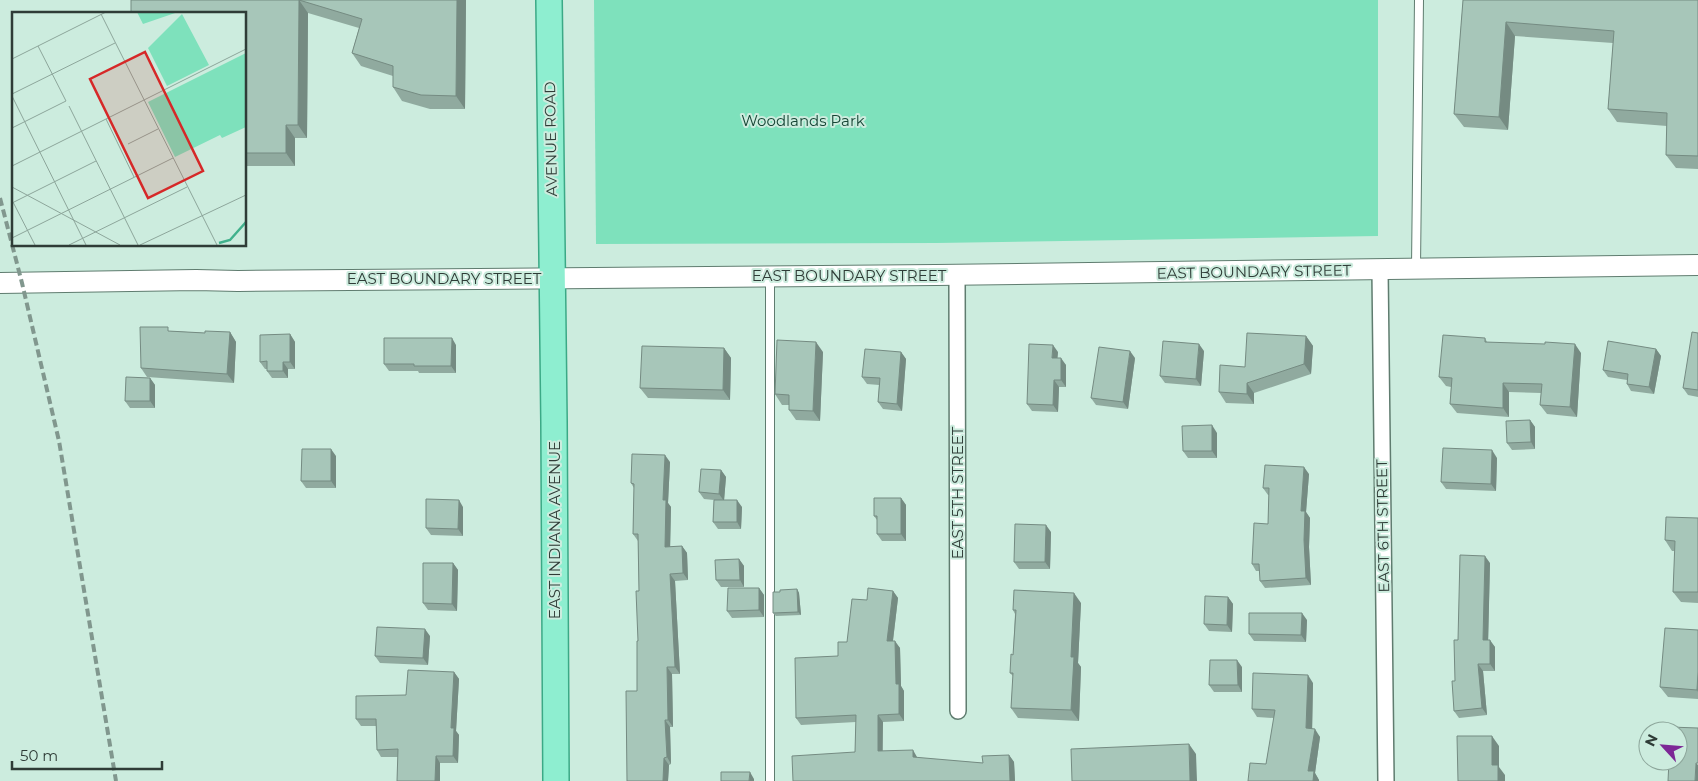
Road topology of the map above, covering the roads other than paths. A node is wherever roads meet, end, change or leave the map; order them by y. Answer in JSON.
{"nodes":[{"id":1,"x":549,"y":0,"type":"edge"},
{"id":2,"x":1419,"y":0,"type":"edge"},
{"id":3,"x":1698,"y":265,"type":"edge"},
{"id":4,"x":1416,"y":269,"type":"junction"},
{"id":5,"x":1380,"y":270,"type":"junction"},
{"id":6,"x":957,"y":275,"type":"junction"},
{"id":7,"x":770,"y":276,"type":"junction"},
{"id":8,"x":552,"y":278,"type":"junction"},
{"id":9,"x":0,"y":283,"type":"edge"},
{"id":10,"x":958,"y":711,"type":"dead end"},
{"id":11,"x":556,"y":781,"type":"edge"},
{"id":12,"x":770,"y":781,"type":"edge"},
{"id":13,"x":1386,"y":781,"type":"edge"}],
"edges":[{"from":1,"to":8,"type":"main road","name":"AVENUE ROAD"},
{"from":2,"to":4,"type":"lane"},
{"from":3,"to":4,"type":"street","name":"EAST BOUNDARY STREET"},
{"from":4,"to":5,"type":"street","name":"EAST BOUNDARY STREET"},
{"from":5,"to":6,"type":"street","name":"EAST BOUNDARY STREET"},
{"from":5,"to":13,"type":"street","name":"EAST 6TH STREET"},
{"from":6,"to":7,"type":"street","name":"EAST BOUNDARY STREET"},
{"from":6,"to":10,"type":"street","name":"EAST 5TH STREET"},
{"from":7,"to":8,"type":"street","name":"EAST BOUNDARY STREET"},
{"from":7,"to":12,"type":"lane"},
{"from":8,"to":9,"type":"street","name":"EAST BOUNDARY STREET"},
{"from":8,"to":11,"type":"main road","name":"EAST INDIANA AVENUE"}]}
